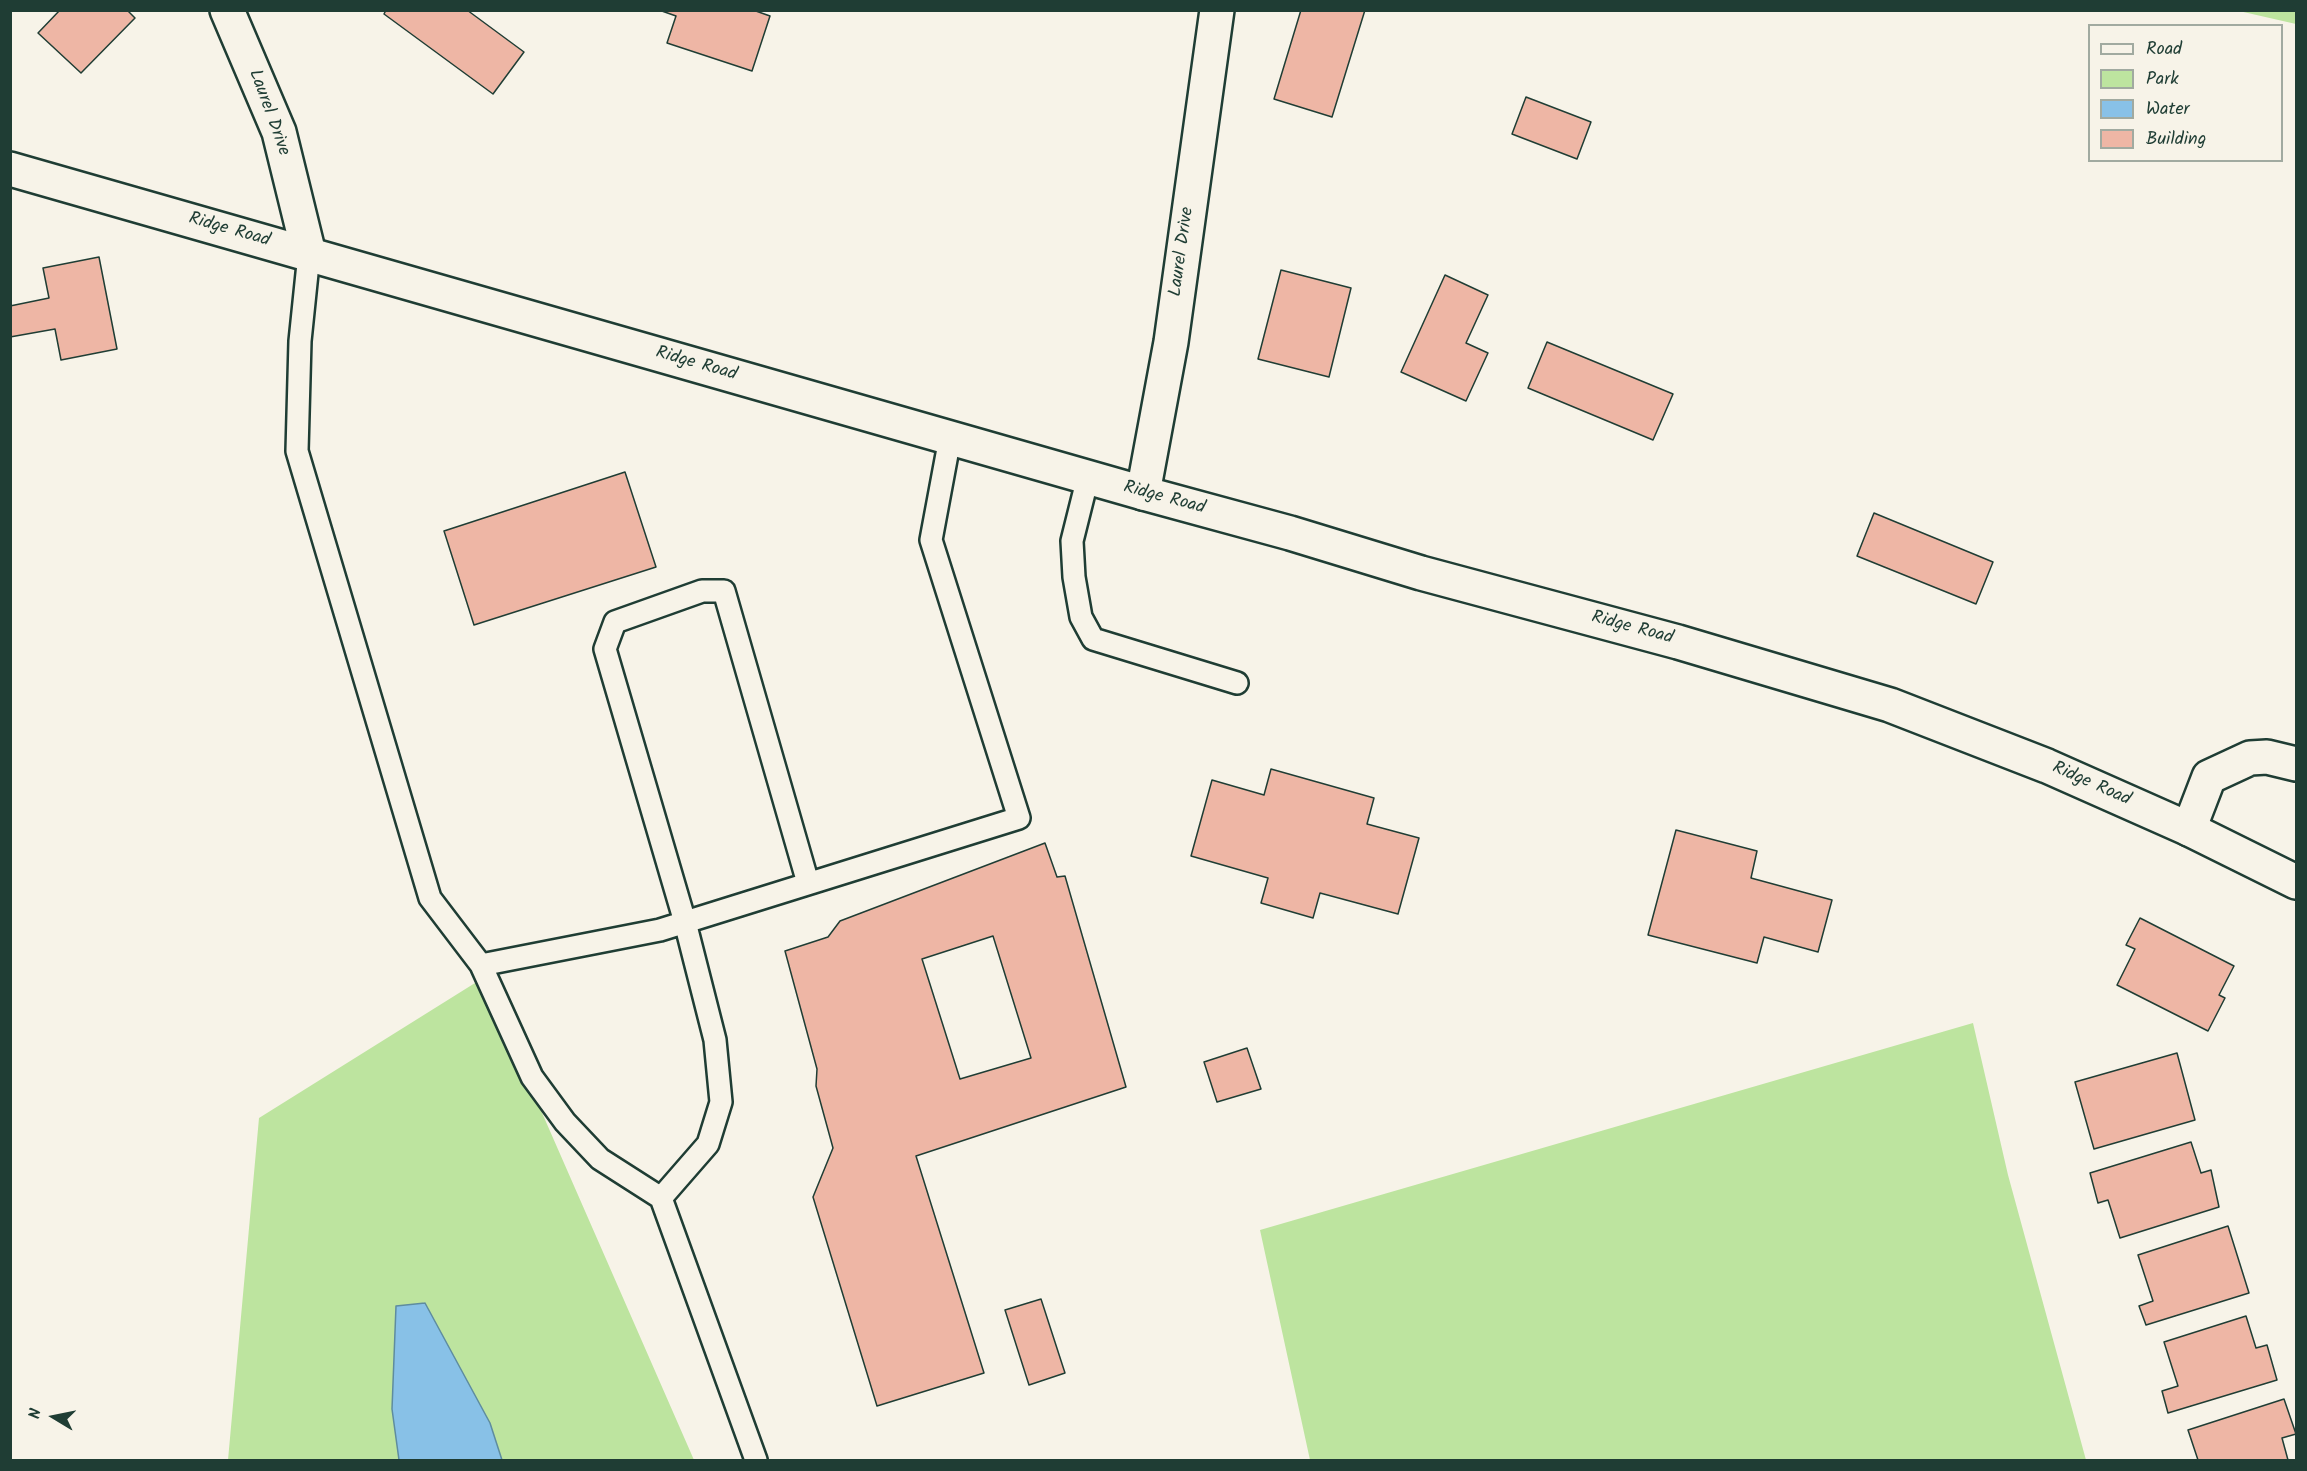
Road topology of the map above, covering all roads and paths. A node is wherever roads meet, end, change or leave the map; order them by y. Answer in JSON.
{"nodes":[{"id":1,"x":227,"y":10,"type":"edge"},
{"id":2,"x":1217,"y":10,"type":"edge"},
{"id":3,"x":10,"y":170,"type":"edge"},
{"id":4,"x":309,"y":254,"type":"junction"},
{"id":5,"x":950,"y":438,"type":"junction"},
{"id":6,"x":1088,"y":477,"type":"junction"},
{"id":7,"x":1143,"y":493,"type":"junction"},
{"id":8,"x":1237,"y":683,"type":"dead end"},
{"id":9,"x":2296,"y":764,"type":"edge"},
{"id":10,"x":2189,"y":829,"type":"junction"},
{"id":11,"x":2296,"y":882,"type":"edge"},
{"id":12,"x":808,"y":884,"type":"junction"},
{"id":13,"x":685,"y":922,"type":"junction"},
{"id":14,"x":481,"y":965,"type":"junction"},
{"id":15,"x":661,"y":1198,"type":"junction"},
{"id":16,"x":756,"y":1461,"type":"edge"}],
"edges":[{"from":1,"to":4,"type":"street","name":"Laurel Drive"},
{"from":2,"to":7,"type":"street","name":"Laurel Drive"},
{"from":3,"to":4,"type":"street","name":"Ridge Road"},
{"from":4,"to":5,"type":"street","name":"Ridge Road"},
{"from":4,"to":14,"type":"lane"},
{"from":5,"to":6,"type":"street","name":"Ridge Road"},
{"from":5,"to":12,"type":"lane"},
{"from":6,"to":7,"type":"street","name":"Ridge Road"},
{"from":6,"to":8,"type":"lane"},
{"from":7,"to":10,"type":"street","name":"Ridge Road"},
{"from":9,"to":10,"type":"street"},
{"from":10,"to":11,"type":"street","name":"Ridge Road"},
{"from":12,"to":13,"type":"lane"},
{"from":12,"to":13,"type":"lane"},
{"from":13,"to":14,"type":"lane"},
{"from":13,"to":15,"type":"lane"},
{"from":14,"to":15,"type":"lane"},
{"from":15,"to":16,"type":"lane"}]}
